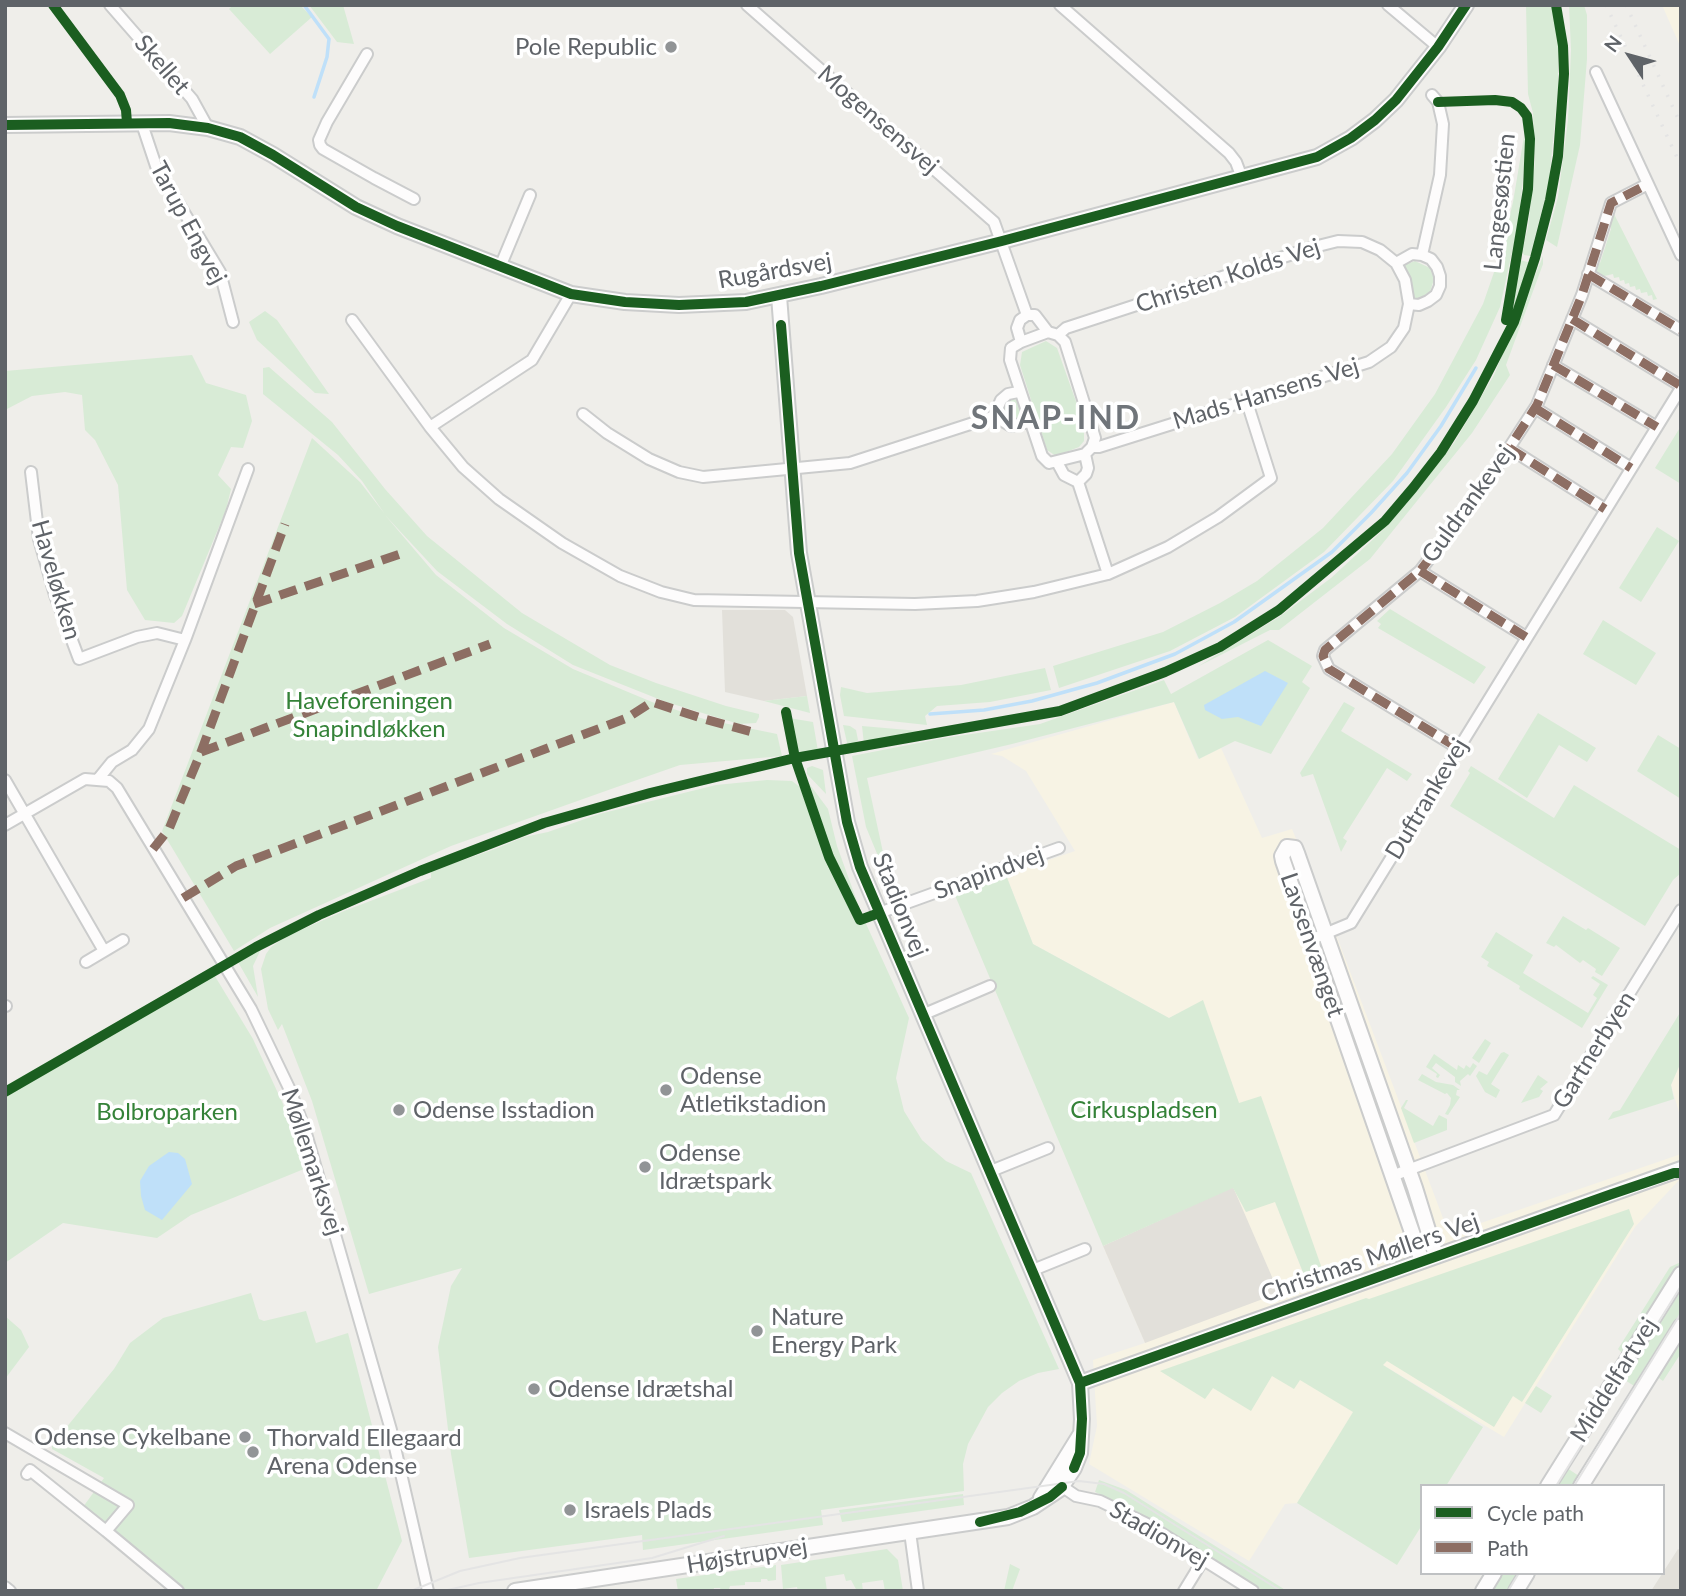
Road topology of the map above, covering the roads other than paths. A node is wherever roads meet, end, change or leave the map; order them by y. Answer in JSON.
{"nodes":[{"id":1,"x":110,"y":5,"type":"edge"},
{"id":2,"x":747,"y":5,"type":"edge"},
{"id":3,"x":1060,"y":5,"type":"edge"},
{"id":4,"x":1388,"y":5,"type":"edge"},
{"id":5,"x":1466,"y":5,"type":"edge"},
{"id":6,"x":1438,"y":47,"type":"junction"},
{"id":7,"x":367,"y":54,"type":"dead end"},
{"id":8,"x":1596,"y":72,"type":"dead end"},
{"id":9,"x":1604,"y":90,"type":"junction"},
{"id":10,"x":1432,"y":96,"type":"dead end"},
{"id":11,"x":1592,"y":96,"type":"dead end"},
{"id":12,"x":6,"y":121,"type":"edge"},
{"id":13,"x":142,"y":124,"type":"junction"},
{"id":14,"x":208,"y":128,"type":"junction"},
{"id":15,"x":1242,"y":178,"type":"junction"},
{"id":16,"x":1648,"y":184,"type":"junction"},
{"id":17,"x":530,"y":195,"type":"dead end"},
{"id":18,"x":414,"y":199,"type":"dead end"},
{"id":19,"x":1002,"y":241,"type":"junction"},
{"id":20,"x":1422,"y":255,"type":"junction"},
{"id":21,"x":1681,"y":255,"type":"edge"},
{"id":22,"x":1396,"y":263,"type":"junction"},
{"id":23,"x":500,"y":267,"type":"junction"},
{"id":24,"x":1588,"y":274,"type":"junction"},
{"id":25,"x":571,"y":294,"type":"junction"},
{"id":26,"x":779,"y":296,"type":"junction"},
{"id":27,"x":1409,"y":304,"type":"junction"},
{"id":28,"x":1027,"y":315,"type":"junction"},
{"id":29,"x":1572,"y":319,"type":"junction"},
{"id":30,"x":352,"y":320,"type":"dead end"},
{"id":31,"x":233,"y":322,"type":"dead end"},
{"id":32,"x":1681,"y":330,"type":"edge"},
{"id":33,"x":1053,"y":333,"type":"junction"},
{"id":34,"x":1021,"y":342,"type":"junction"},
{"id":35,"x":1553,"y":365,"type":"junction"},
{"id":36,"x":1681,"y":387,"type":"edge"},
{"id":37,"x":1018,"y":391,"type":"junction"},
{"id":38,"x":1246,"y":400,"type":"junction"},
{"id":39,"x":1535,"y":408,"type":"junction"},
{"id":40,"x":583,"y":414,"type":"dead end"},
{"id":41,"x":998,"y":415,"type":"junction"},
{"id":42,"x":1029,"y":422,"type":"junction"},
{"id":43,"x":430,"y":427,"type":"junction"},
{"id":44,"x":1657,"y":427,"type":"junction"},
{"id":45,"x":1509,"y":448,"type":"junction"},
{"id":46,"x":1088,"y":450,"type":"junction"},
{"id":47,"x":1057,"y":462,"type":"junction"},
{"id":48,"x":792,"y":468,"type":"junction"},
{"id":49,"x":1631,"y":468,"type":"junction"},
{"id":50,"x":248,"y":469,"type":"dead end"},
{"id":51,"x":32,"y":472,"type":"dead end"},
{"id":52,"x":1078,"y":482,"type":"junction"},
{"id":53,"x":1605,"y":509,"type":"junction"},
{"id":54,"x":1420,"y":571,"type":"junction"},
{"id":55,"x":1108,"y":574,"type":"junction"},
{"id":56,"x":806,"y":601,"type":"junction"},
{"id":57,"x":1525,"y":637,"type":"junction"},
{"id":58,"x":185,"y":640,"type":"junction"},
{"id":59,"x":1458,"y":748,"type":"junction"},
{"id":60,"x":99,"y":778,"type":"junction"},
{"id":61,"x":5,"y":780,"type":"edge"},
{"id":62,"x":24,"y":814,"type":"junction"},
{"id":63,"x":5,"y":825,"type":"edge"},
{"id":64,"x":1059,"y":848,"type":"dead end"},
{"id":65,"x":1681,"y":910,"type":"edge"},
{"id":66,"x":879,"y":913,"type":"junction"},
{"id":67,"x":1326,"y":934,"type":"junction"},
{"id":68,"x":123,"y":940,"type":"dead end"},
{"id":69,"x":1310,"y":940,"type":"junction"},
{"id":70,"x":104,"y":951,"type":"junction"},
{"id":71,"x":86,"y":962,"type":"dead end"},
{"id":72,"x":990,"y":986,"type":"dead end"},
{"id":73,"x":922,"y":1015,"type":"junction"},
{"id":74,"x":1367,"y":1052,"type":"junction"},
{"id":75,"x":1351,"y":1058,"type":"junction"},
{"id":76,"x":1048,"y":1148,"type":"dead end"},
{"id":77,"x":1408,"y":1170,"type":"junction"},
{"id":78,"x":990,"y":1171,"type":"junction"},
{"id":79,"x":1678,"y":1172,"type":"edge"},
{"id":80,"x":1392,"y":1176,"type":"junction"},
{"id":81,"x":1085,"y":1249,"type":"dead end"},
{"id":82,"x":1429,"y":1259,"type":"junction"},
{"id":83,"x":1033,"y":1270,"type":"junction"},
{"id":84,"x":1681,"y":1274,"type":"edge"},
{"id":85,"x":1681,"y":1326,"type":"edge"},
{"id":86,"x":1080,"y":1383,"type":"junction"},
{"id":87,"x":5,"y":1433,"type":"edge"},
{"id":88,"x":27,"y":1474,"type":"dead end"},
{"id":89,"x":1057,"y":1484,"type":"junction"},
{"id":90,"x":1549,"y":1484,"type":"edge"},
{"id":91,"x":1582,"y":1484,"type":"edge"},
{"id":92,"x":980,"y":1522,"type":"joint"},
{"id":93,"x":106,"y":1531,"type":"junction"},
{"id":94,"x":910,"y":1532,"type":"junction"},
{"id":95,"x":1203,"y":1560,"type":"junction"},
{"id":96,"x":1493,"y":1575,"type":"edge"},
{"id":97,"x":1526,"y":1575,"type":"edge"},
{"id":98,"x":5,"y":1587,"type":"edge"},
{"id":99,"x":10,"y":1591,"type":"edge"},
{"id":100,"x":178,"y":1591,"type":"edge"},
{"id":101,"x":428,"y":1591,"type":"edge"},
{"id":102,"x":515,"y":1591,"type":"edge"},
{"id":103,"x":918,"y":1591,"type":"edge"},
{"id":104,"x":1184,"y":1591,"type":"edge"},
{"id":105,"x":1253,"y":1591,"type":"edge"},
{"id":106,"x":1483,"y":1591,"type":"edge"},
{"id":107,"x":1516,"y":1591,"type":"edge"}],
"edges":[{"from":1,"to":14,"type":"street","name":"Skellet"},
{"from":2,"to":19,"type":"street","name":"Mogensensvej"},
{"from":3,"to":15,"type":"street"},
{"from":4,"to":6,"type":"street"},
{"from":5,"to":6,"type":"street","name":"Rugårdsvej"},
{"from":6,"to":15,"type":"street","name":"Rugårdsvej"},
{"from":7,"to":18,"type":"street"},
{"from":8,"to":9,"type":"street"},
{"from":9,"to":11,"type":"street"},
{"from":9,"to":16,"type":"street"},
{"from":10,"to":20,"type":"street"},
{"from":12,"to":13,"type":"street","name":"Rugårdsvej"},
{"from":13,"to":14,"type":"street","name":"Rugårdsvej"},
{"from":13,"to":31,"type":"street","name":"Tarup Engvej"},
{"from":14,"to":23,"type":"street","name":"Rugårdsvej"},
{"from":15,"to":19,"type":"street","name":"Rugårdsvej"},
{"from":16,"to":21,"type":"street"},
{"from":16,"to":24,"type":"street","name":"Guldrankevej"},
{"from":17,"to":23,"type":"street"},
{"from":19,"to":26,"type":"street","name":"Rugårdsvej"},
{"from":19,"to":28,"type":"street","name":"Mogensensvej"},
{"from":20,"to":22,"type":"street"},
{"from":20,"to":27,"type":"street"},
{"from":22,"to":27,"type":"street"},
{"from":22,"to":33,"type":"street","name":"Christen Kolds Vej"},
{"from":23,"to":25,"type":"street","name":"Rugårdsvej"},
{"from":24,"to":29,"type":"street","name":"Guldrankevej"},
{"from":24,"to":32,"type":"street"},
{"from":25,"to":26,"type":"street","name":"Rugårdsvej"},
{"from":25,"to":43,"type":"street"},
{"from":26,"to":48,"type":"street","name":"Stadionvej"},
{"from":27,"to":38,"type":"street","name":"Mads Hansens Vej"},
{"from":28,"to":33,"type":"street"},
{"from":28,"to":34,"type":"street"},
{"from":29,"to":35,"type":"street","name":"Guldrankevej"},
{"from":29,"to":36,"type":"street","name":"Duftrankevej"},
{"from":30,"to":43,"type":"street"},
{"from":33,"to":34,"type":"street","name":"Christen Kolds Vej"},
{"from":33,"to":46,"type":"street"},
{"from":34,"to":37,"type":"street"},
{"from":35,"to":39,"type":"street","name":"Guldrankevej"},
{"from":35,"to":44,"type":"street"},
{"from":36,"to":44,"type":"street","name":"Duftrankevej"},
{"from":37,"to":41,"type":"street"},
{"from":37,"to":42,"type":"street"},
{"from":38,"to":46,"type":"street","name":"Mads Hansens Vej"},
{"from":38,"to":55,"type":"street"},
{"from":39,"to":45,"type":"street","name":"Guldrankevej"},
{"from":39,"to":49,"type":"street"},
{"from":40,"to":48,"type":"street"},
{"from":41,"to":42,"type":"street"},
{"from":41,"to":48,"type":"street"},
{"from":42,"to":47,"type":"street"},
{"from":43,"to":56,"type":"street"},
{"from":44,"to":49,"type":"street","name":"Duftrankevej"},
{"from":45,"to":53,"type":"street"},
{"from":45,"to":54,"type":"street","name":"Guldrankevej"},
{"from":46,"to":47,"type":"street","name":"Mads Hansens Vej"},
{"from":46,"to":52,"type":"street"},
{"from":47,"to":52,"type":"street"},
{"from":48,"to":56,"type":"street","name":"Stadionvej"},
{"from":49,"to":53,"type":"street","name":"Duftrankevej"},
{"from":50,"to":58,"type":"street"},
{"from":51,"to":58,"type":"street","name":"Haveløkken"},
{"from":52,"to":55,"type":"street"},
{"from":53,"to":57,"type":"street","name":"Duftrankevej"},
{"from":54,"to":57,"type":"street"},
{"from":54,"to":59,"type":"street","name":"Guldrankevej"},
{"from":55,"to":56,"type":"street"},
{"from":56,"to":66,"type":"street","name":"Stadionvej"},
{"from":57,"to":59,"type":"street","name":"Duftrankevej"},
{"from":58,"to":60,"type":"street"},
{"from":59,"to":67,"type":"street","name":"Duftrankevej"},
{"from":60,"to":62,"type":"street"},
{"from":60,"to":101,"type":"street","name":"Møllemarksvej"},
{"from":61,"to":62,"type":"street"},
{"from":62,"to":63,"type":"street"},
{"from":62,"to":70,"type":"street"},
{"from":64,"to":66,"type":"street","name":"Snapindvej"},
{"from":65,"to":77,"type":"street","name":"Gartnerbyen"},
{"from":66,"to":73,"type":"street","name":"Stadionvej"},
{"from":67,"to":69,"type":"street","name":"Duftrankevej"},
{"from":67,"to":69,"type":"street","name":"Lavsenvænget"},
{"from":67,"to":74,"type":"street","name":"Lavsenvænget"},
{"from":68,"to":70,"type":"street"},
{"from":69,"to":75,"type":"street","name":"Lavsenvænget"},
{"from":70,"to":71,"type":"street"},
{"from":72,"to":73,"type":"street"},
{"from":73,"to":78,"type":"street","name":"Stadionvej"},
{"from":74,"to":75,"type":"street"},
{"from":74,"to":77,"type":"street","name":"Lavsenvænget"},
{"from":75,"to":80,"type":"street","name":"Lavsenvænget"},
{"from":76,"to":78,"type":"street"},
{"from":77,"to":80,"type":"street","name":"Gartnerbyen"},
{"from":77,"to":82,"type":"street","name":"Lavsenvænget"},
{"from":78,"to":83,"type":"street","name":"Stadionvej"},
{"from":79,"to":82,"type":"street","name":"Christmas Møllers Vej"},
{"from":80,"to":82,"type":"street","name":"Lavsenvænget"},
{"from":81,"to":83,"type":"street"},
{"from":82,"to":86,"type":"street","name":"Christmas Møllers Vej"},
{"from":83,"to":86,"type":"street","name":"Stadionvej"},
{"from":84,"to":90,"type":"street","name":"Middelfartvej"},
{"from":85,"to":91,"type":"street","name":"Middelfartvej"},
{"from":86,"to":89,"type":"street","name":"Stadionvej"},
{"from":87,"to":93,"type":"street"},
{"from":88,"to":93,"type":"street"},
{"from":89,"to":92,"type":"street","name":"Stadionvej"},
{"from":89,"to":95,"type":"street","name":"Stadionvej"},
{"from":92,"to":94,"type":"street","name":"Højstrupvej"},
{"from":93,"to":100,"type":"street"},
{"from":94,"to":102,"type":"street","name":"Højstrupvej"},
{"from":94,"to":103,"type":"street"},
{"from":95,"to":104,"type":"street"},
{"from":95,"to":105,"type":"street","name":"Stadionvej"},
{"from":96,"to":106,"type":"street"},
{"from":97,"to":107,"type":"street"},
{"from":98,"to":99,"type":"street"}]}
